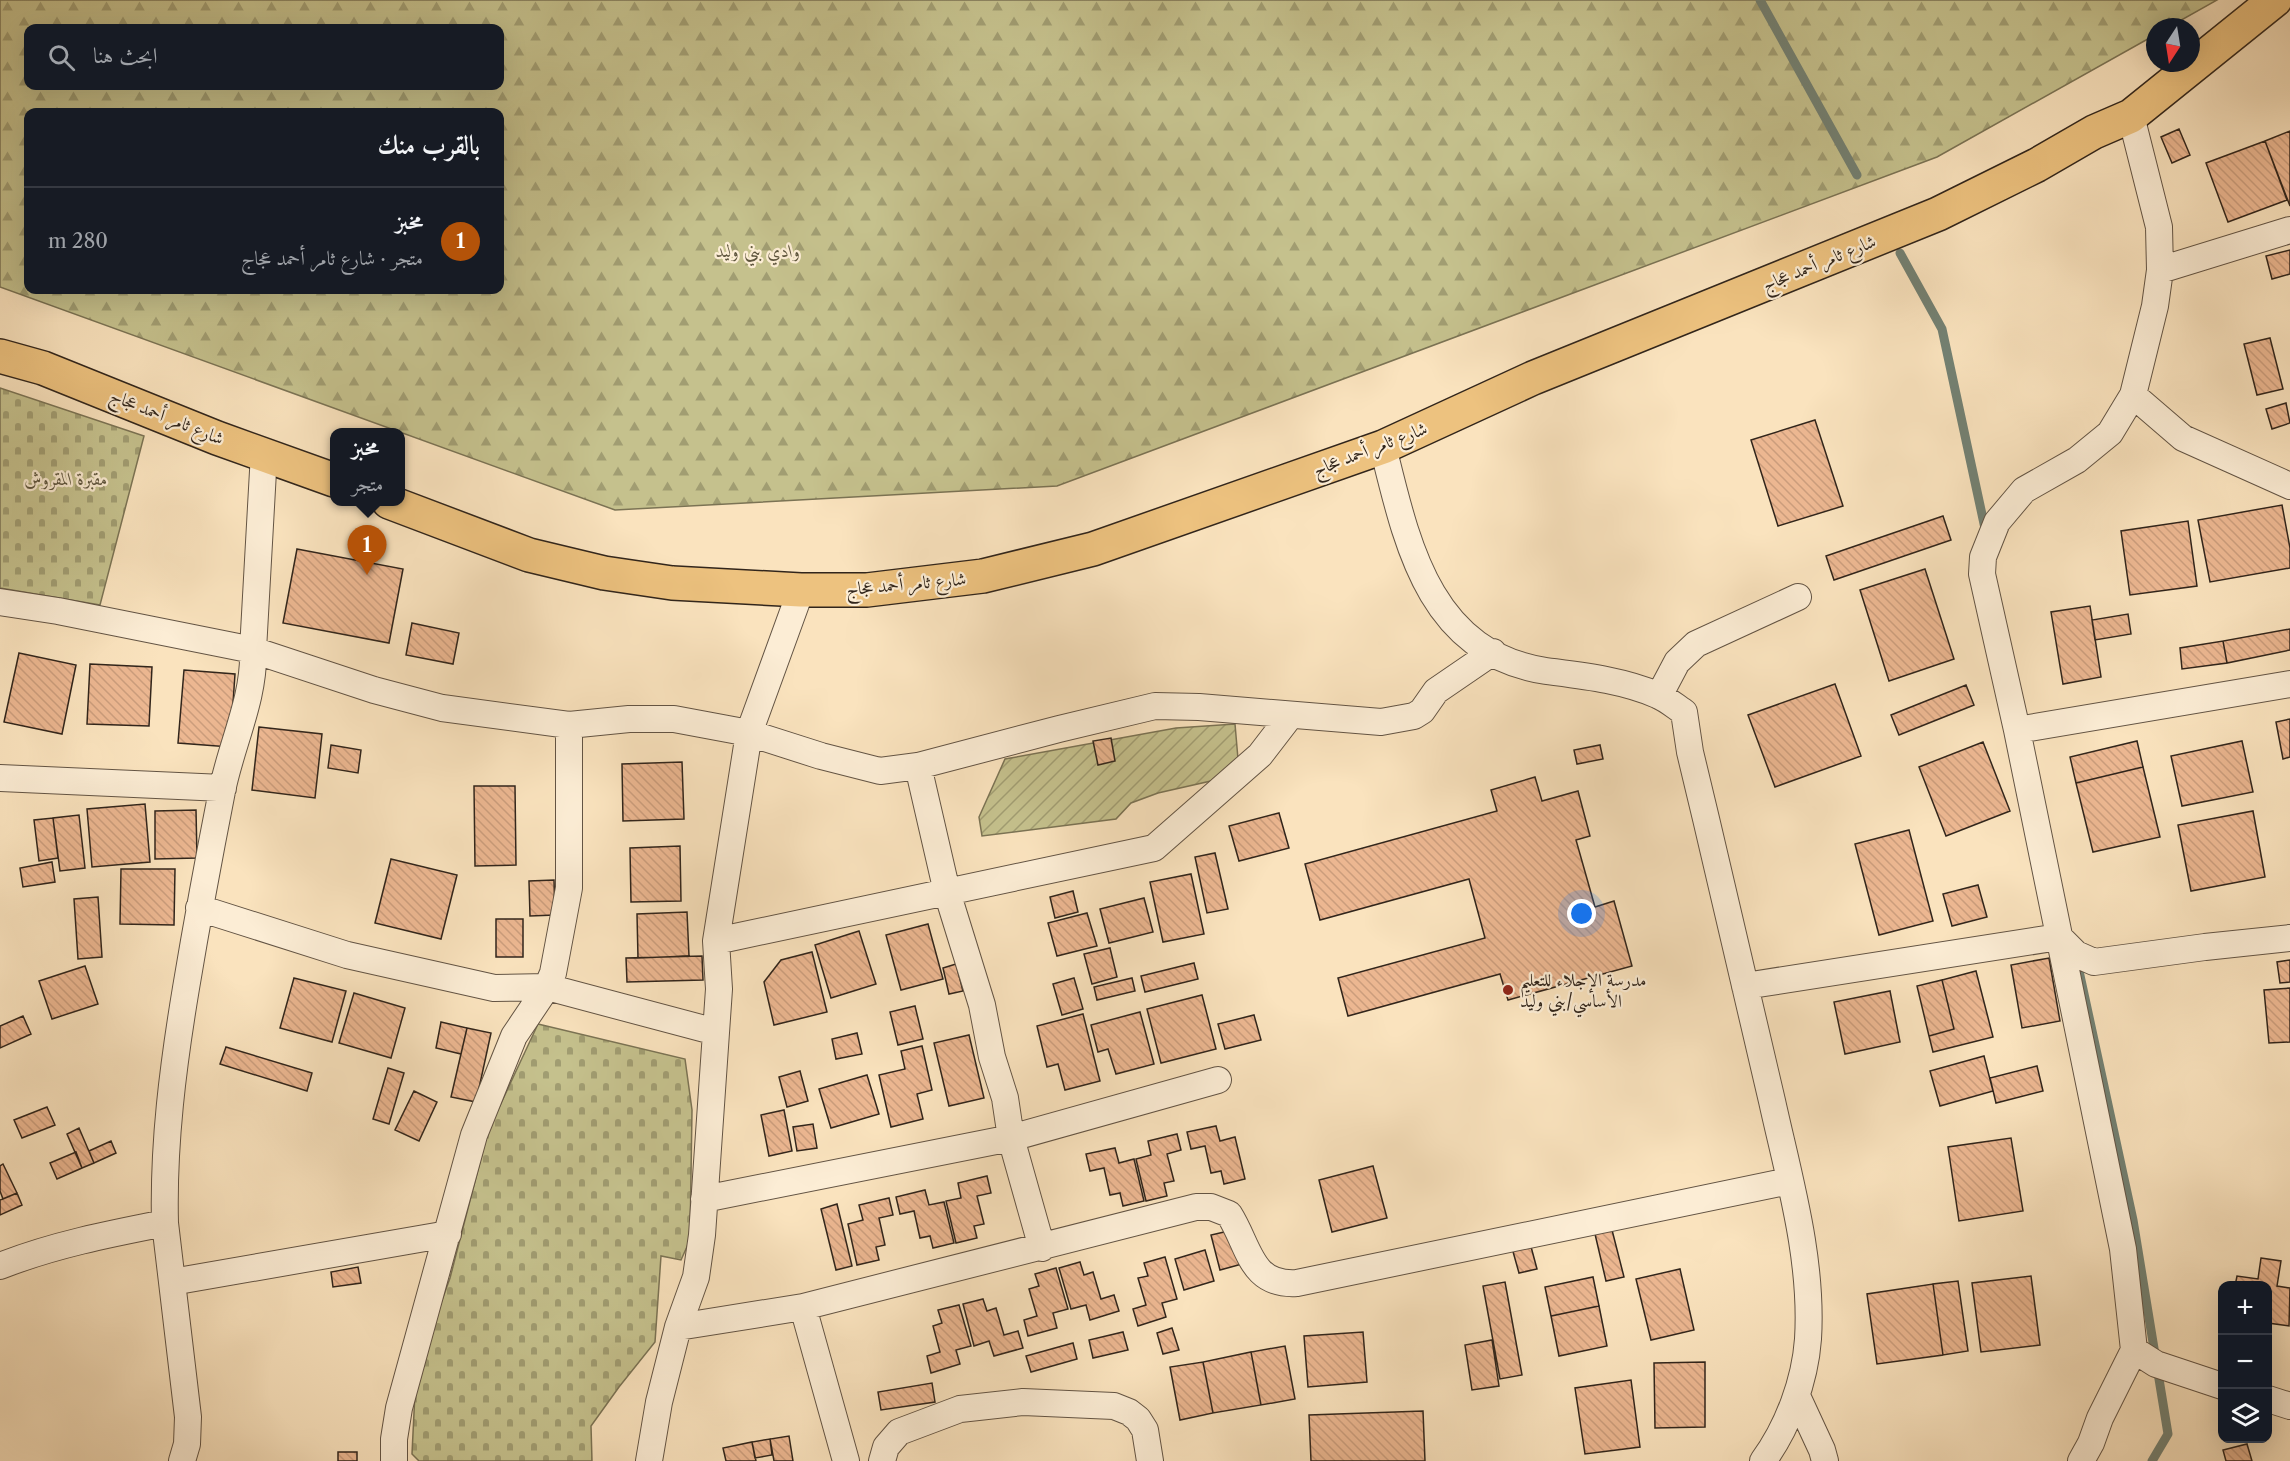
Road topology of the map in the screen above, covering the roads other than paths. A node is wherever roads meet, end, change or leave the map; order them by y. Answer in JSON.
{"nodes":[{"id":1,"x":2275,"y":0,"type":"edge"},
{"id":2,"x":2131,"y":116,"type":"junction"},
{"id":3,"x":2290,"y":230,"type":"edge"},
{"id":4,"x":2160,"y":270,"type":"junction"},
{"id":5,"x":0,"y":356,"type":"edge"},
{"id":6,"x":2133,"y":395,"type":"junction"},
{"id":7,"x":1383,"y":447,"type":"junction"},
{"id":8,"x":264,"y":453,"type":"junction"},
{"id":9,"x":330,"y":478,"type":"edge"},
{"id":10,"x":2290,"y":486,"type":"edge"},
{"id":11,"x":402,"y":506,"type":"edge"},
{"id":12,"x":801,"y":590,"type":"junction"},
{"id":13,"x":1798,"y":597,"type":"dead end"},
{"id":14,"x":0,"y":602,"type":"edge"},
{"id":15,"x":253,"y":650,"type":"junction"},
{"id":16,"x":1493,"y":652,"type":"junction"},
{"id":17,"x":2290,"y":684,"type":"edge"},
{"id":18,"x":1659,"y":696,"type":"junction"},
{"id":19,"x":1290,"y":716,"type":"junction"},
{"id":20,"x":569,"y":724,"type":"junction"},
{"id":21,"x":2017,"y":730,"type":"junction"},
{"id":22,"x":749,"y":733,"type":"junction"},
{"id":23,"x":918,"y":766,"type":"junction"},
{"id":24,"x":0,"y":778,"type":"edge"},
{"id":25,"x":223,"y":788,"type":"junction"},
{"id":26,"x":947,"y":892,"type":"junction"},
{"id":27,"x":199,"y":908,"type":"junction"},
{"id":28,"x":2058,"y":937,"type":"junction"},
{"id":29,"x":2290,"y":938,"type":"edge"},
{"id":30,"x":716,"y":941,"type":"junction"},
{"id":31,"x":1745,"y":986,"type":"junction"},
{"id":32,"x":546,"y":987,"type":"junction"},
{"id":33,"x":716,"y":1032,"type":"junction"},
{"id":34,"x":1218,"y":1080,"type":"dead end"},
{"id":35,"x":1011,"y":1138,"type":"junction"},
{"id":36,"x":1790,"y":1181,"type":"junction"},
{"id":37,"x":704,"y":1199,"type":"junction"},
{"id":38,"x":165,"y":1223,"type":"junction"},
{"id":39,"x":448,"y":1234,"type":"junction"},
{"id":40,"x":1042,"y":1248,"type":"junction"},
{"id":41,"x":0,"y":1266,"type":"edge"},
{"id":42,"x":172,"y":1282,"type":"junction"},
{"id":43,"x":803,"y":1307,"type":"junction"},
{"id":44,"x":678,"y":1328,"type":"junction"},
{"id":45,"x":2134,"y":1350,"type":"junction"},
{"id":46,"x":2218,"y":1384,"type":"edge"},
{"id":47,"x":1797,"y":1396,"type":"junction"},
{"id":48,"x":2272,"y":1400,"type":"edge"},
{"id":49,"x":2290,"y":1406,"type":"edge"},
{"id":50,"x":183,"y":1461,"type":"edge"},
{"id":51,"x":394,"y":1461,"type":"edge"},
{"id":52,"x":649,"y":1461,"type":"edge"},
{"id":53,"x":846,"y":1461,"type":"edge"},
{"id":54,"x":882,"y":1461,"type":"edge"},
{"id":55,"x":1150,"y":1461,"type":"edge"},
{"id":56,"x":1763,"y":1461,"type":"edge"},
{"id":57,"x":1825,"y":1461,"type":"edge"},
{"id":58,"x":2081,"y":1461,"type":"edge"}],
"edges":[{"from":1,"to":2,"type":"main road","name":"شارع ثامر أحمد عجاج"},
{"from":2,"to":4,"type":"street"},
{"from":2,"to":7,"type":"main road","name":"شارع ثامر أحمد عجاج"},
{"from":3,"to":4,"type":"street"},
{"from":4,"to":6,"type":"street"},
{"from":5,"to":8,"type":"main road","name":"شارع ثامر أحمد عجاج"},
{"from":6,"to":10,"type":"street"},
{"from":6,"to":21,"type":"street"},
{"from":7,"to":12,"type":"main road","name":"شارع ثامر أحمد عجاج"},
{"from":7,"to":16,"type":"street"},
{"from":8,"to":9,"type":"main road","name":"شارع ثامر أحمد عجاج"},
{"from":8,"to":15,"type":"street"},
{"from":11,"to":12,"type":"main road","name":"شارع ثامر أحمد عجاج"},
{"from":12,"to":22,"type":"street"},
{"from":13,"to":18,"type":"street"},
{"from":14,"to":15,"type":"street"},
{"from":15,"to":20,"type":"street"},
{"from":15,"to":25,"type":"street"},
{"from":16,"to":18,"type":"street"},
{"from":16,"to":19,"type":"street"},
{"from":17,"to":21,"type":"street"},
{"from":18,"to":31,"type":"street"},
{"from":19,"to":23,"type":"street"},
{"from":19,"to":26,"type":"street"},
{"from":20,"to":22,"type":"street"},
{"from":20,"to":32,"type":"street"},
{"from":21,"to":28,"type":"street"},
{"from":22,"to":23,"type":"street"},
{"from":22,"to":30,"type":"street"},
{"from":23,"to":26,"type":"street"},
{"from":24,"to":25,"type":"street"},
{"from":25,"to":27,"type":"street"},
{"from":26,"to":30,"type":"street"},
{"from":26,"to":35,"type":"street"},
{"from":27,"to":32,"type":"street"},
{"from":27,"to":38,"type":"street"},
{"from":28,"to":29,"type":"street"},
{"from":28,"to":31,"type":"street"},
{"from":28,"to":45,"type":"street"},
{"from":30,"to":33,"type":"street"},
{"from":31,"to":36,"type":"street"},
{"from":32,"to":33,"type":"street"},
{"from":32,"to":39,"type":"street"},
{"from":33,"to":37,"type":"street"},
{"from":34,"to":35,"type":"street"},
{"from":35,"to":37,"type":"street"},
{"from":35,"to":40,"type":"street"},
{"from":36,"to":40,"type":"street"},
{"from":36,"to":47,"type":"street"},
{"from":37,"to":44,"type":"street"},
{"from":38,"to":41,"type":"street"},
{"from":38,"to":42,"type":"street"},
{"from":39,"to":42,"type":"street"},
{"from":39,"to":51,"type":"street"},
{"from":40,"to":43,"type":"street"},
{"from":42,"to":50,"type":"street"},
{"from":43,"to":44,"type":"street"},
{"from":43,"to":53,"type":"street"},
{"from":44,"to":52,"type":"street"},
{"from":45,"to":46,"type":"street"},
{"from":45,"to":58,"type":"street"},
{"from":47,"to":56,"type":"street"},
{"from":47,"to":57,"type":"street"},
{"from":48,"to":49,"type":"street"},
{"from":54,"to":55,"type":"street"}]}
